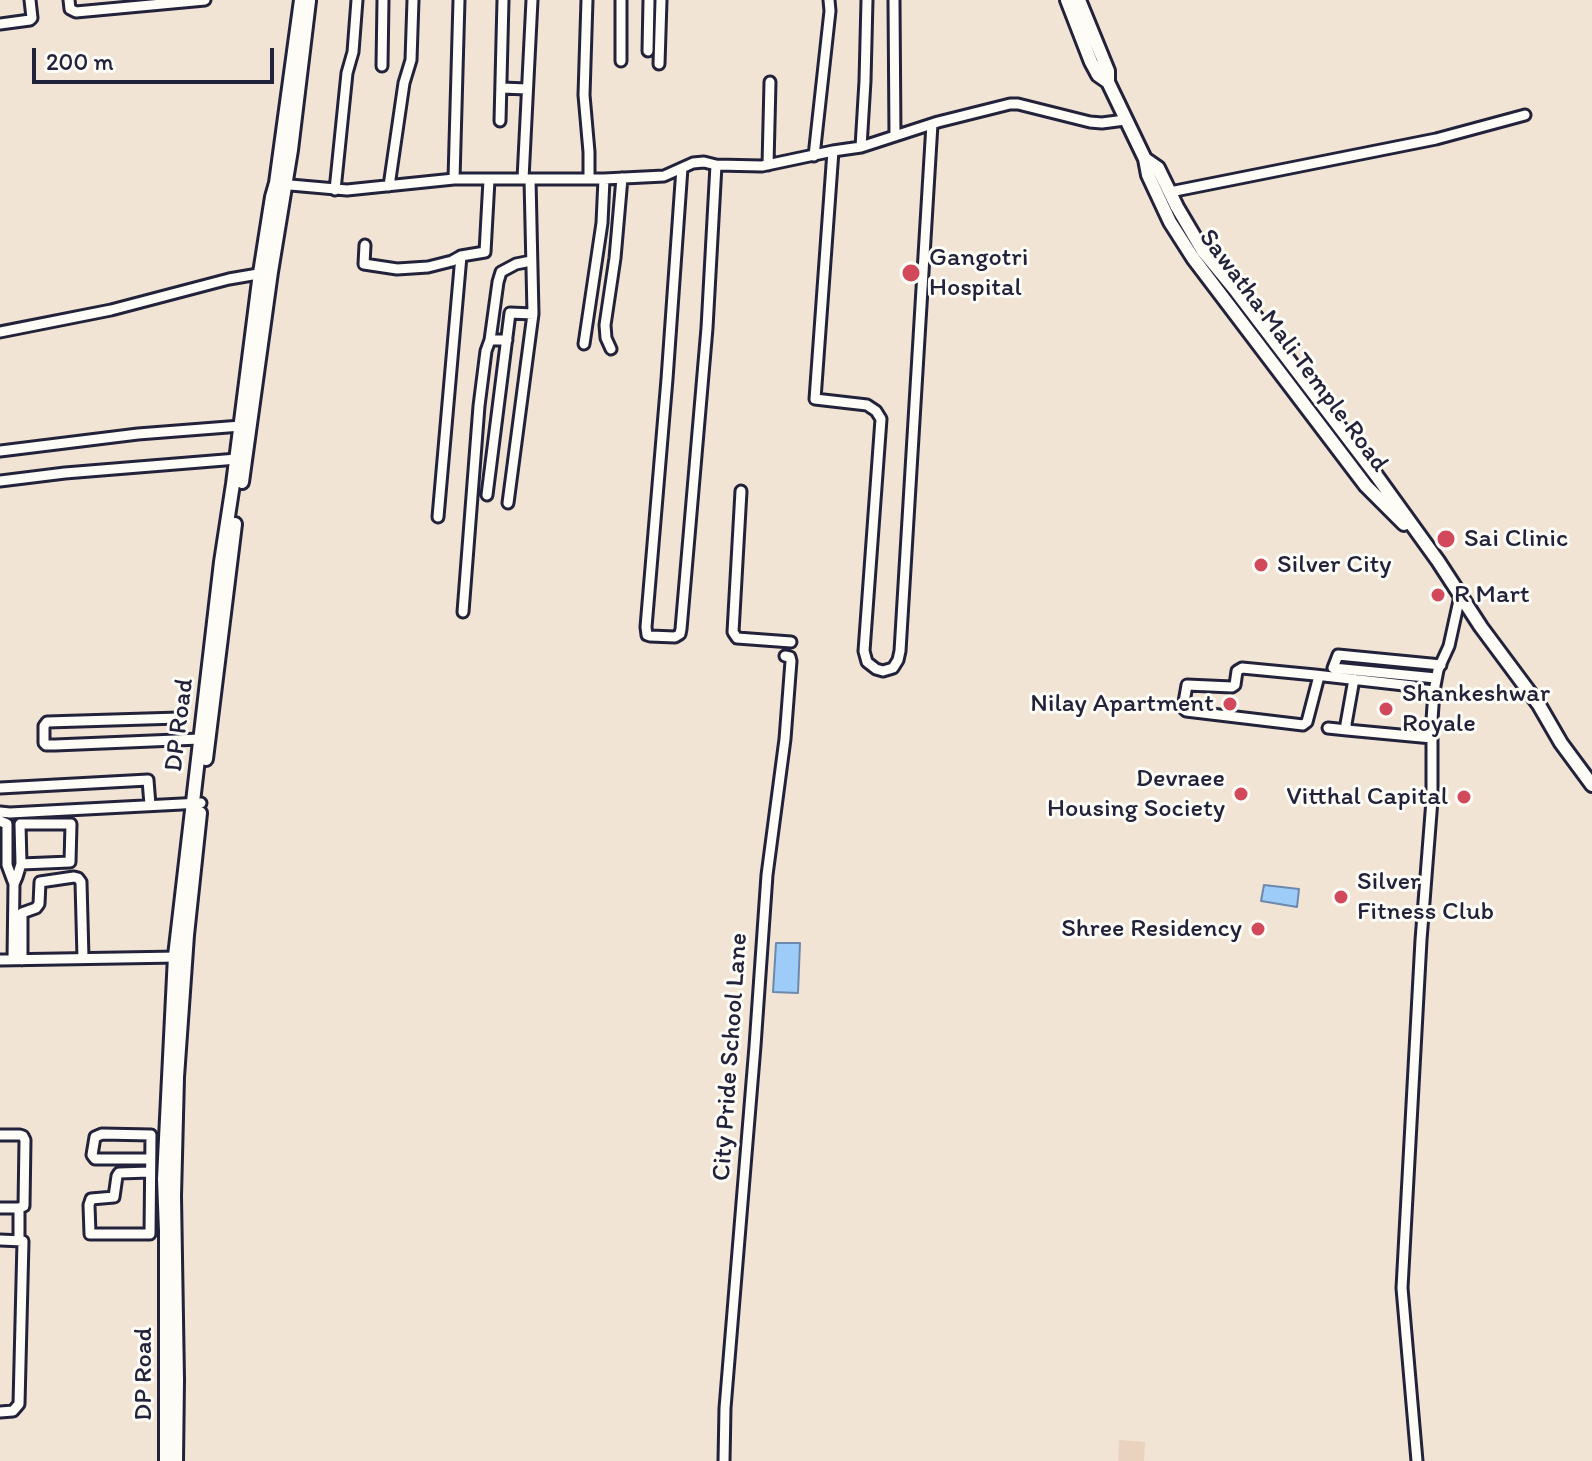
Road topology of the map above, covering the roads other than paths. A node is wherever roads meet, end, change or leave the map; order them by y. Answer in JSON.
{"nodes":[{"id":1,"x":30,"y":0,"type":"edge"},
{"id":2,"x":69,"y":0,"type":"edge"},
{"id":3,"x":205,"y":0,"type":"edge"},
{"id":4,"x":301,"y":0,"type":"edge"},
{"id":5,"x":309,"y":0,"type":"edge"},
{"id":6,"x":357,"y":0,"type":"edge"},
{"id":7,"x":383,"y":0,"type":"edge"},
{"id":8,"x":413,"y":0,"type":"edge"},
{"id":9,"x":459,"y":0,"type":"edge"},
{"id":10,"x":503,"y":0,"type":"edge"},
{"id":11,"x":532,"y":0,"type":"edge"},
{"id":12,"x":587,"y":0,"type":"edge"},
{"id":13,"x":621,"y":0,"type":"edge"},
{"id":14,"x":649,"y":0,"type":"edge"},
{"id":15,"x":661,"y":0,"type":"edge"},
{"id":16,"x":840,"y":0,"type":"edge"},
{"id":17,"x":867,"y":0,"type":"edge"},
{"id":18,"x":894,"y":0,"type":"edge"},
{"id":19,"x":1067,"y":0,"type":"edge"},
{"id":20,"x":1079,"y":0,"type":"edge"},
{"id":21,"x":156,"y":2,"type":"edge"},
{"id":22,"x":829,"y":4,"type":"edge"},
{"id":23,"x":0,"y":24,"type":"edge"},
{"id":24,"x":648,"y":51,"type":"dead end"},
{"id":25,"x":621,"y":61,"type":"dead end"},
{"id":26,"x":659,"y":64,"type":"dead end"},
{"id":27,"x":296,"y":66,"type":"junction"},
{"id":28,"x":382,"y":66,"type":"dead end"},
{"id":29,"x":770,"y":82,"type":"dead end"},
{"id":30,"x":1108,"y":82,"type":"junction"},
{"id":31,"x":502,"y":88,"type":"junction"},
{"id":32,"x":527,"y":89,"type":"junction"},
{"id":33,"x":1525,"y":115,"type":"dead end"},
{"id":34,"x":1125,"y":120,"type":"junction"},
{"id":35,"x":500,"y":121,"type":"dead end"},
{"id":36,"x":932,"y":124,"type":"junction"},
{"id":37,"x":895,"y":136,"type":"junction"},
{"id":38,"x":861,"y":147,"type":"junction"},
{"id":39,"x":833,"y":151,"type":"junction"},
{"id":40,"x":814,"y":156,"type":"junction"},
{"id":41,"x":1145,"y":159,"type":"junction"},
{"id":42,"x":716,"y":165,"type":"junction"},
{"id":43,"x":768,"y":165,"type":"junction"},
{"id":44,"x":682,"y":168,"type":"junction"},
{"id":45,"x":622,"y":178,"type":"junction"},
{"id":46,"x":454,"y":179,"type":"junction"},
{"id":47,"x":527,"y":179,"type":"junction"},
{"id":48,"x":589,"y":179,"type":"junction"},
{"id":49,"x":604,"y":179,"type":"junction"},
{"id":50,"x":489,"y":180,"type":"junction"},
{"id":51,"x":281,"y":184,"type":"junction"},
{"id":52,"x":389,"y":186,"type":"junction"},
{"id":53,"x":335,"y":190,"type":"junction"},
{"id":54,"x":1170,"y":192,"type":"junction"},
{"id":55,"x":365,"y":245,"type":"dead end"},
{"id":56,"x":461,"y":256,"type":"junction"},
{"id":57,"x":531,"y":261,"type":"junction"},
{"id":58,"x":266,"y":272,"type":"junction"},
{"id":59,"x":533,"y":314,"type":"junction"},
{"id":60,"x":0,"y":332,"type":"edge"},
{"id":61,"x":490,"y":340,"type":"junction"},
{"id":62,"x":507,"y":340,"type":"junction"},
{"id":63,"x":584,"y":344,"type":"dead end"},
{"id":64,"x":611,"y":349,"type":"dead end"},
{"id":65,"x":241,"y":426,"type":"junction"},
{"id":66,"x":0,"y":451,"type":"edge"},
{"id":67,"x":237,"y":459,"type":"junction"},
{"id":68,"x":0,"y":481,"type":"edge"},
{"id":69,"x":741,"y":491,"type":"dead end"},
{"id":70,"x":487,"y":495,"type":"dead end"},
{"id":71,"x":508,"y":503,"type":"dead end"},
{"id":72,"x":438,"y":517,"type":"dead end"},
{"id":73,"x":1431,"y":552,"type":"junction"},
{"id":74,"x":1460,"y":596,"type":"junction"},
{"id":75,"x":463,"y":612,"type":"dead end"},
{"id":76,"x":791,"y":642,"type":"dead end"},
{"id":77,"x":788,"y":656,"type":"dead end"},
{"id":78,"x":1441,"y":665,"type":"junction"},
{"id":79,"x":1319,"y":676,"type":"junction"},
{"id":80,"x":1354,"y":679,"type":"junction"},
{"id":81,"x":1435,"y":685,"type":"junction"},
{"id":82,"x":179,"y":718,"type":"dead end"},
{"id":83,"x":1328,"y":728,"type":"dead end"},
{"id":84,"x":1347,"y":730,"type":"junction"},
{"id":85,"x":1432,"y":738,"type":"junction"},
{"id":86,"x":200,"y":739,"type":"junction"},
{"id":87,"x":1592,"y":785,"type":"edge"},
{"id":88,"x":0,"y":788,"type":"edge"},
{"id":89,"x":197,"y":803,"type":"junction"},
{"id":90,"x":150,"y":805,"type":"junction"},
{"id":91,"x":0,"y":812,"type":"edge"},
{"id":92,"x":0,"y":821,"type":"edge"},
{"id":93,"x":21,"y":864,"type":"junction"},
{"id":94,"x":3,"y":865,"type":"edge"},
{"id":95,"x":14,"y":884,"type":"junction"},
{"id":96,"x":180,"y":957,"type":"junction"},
{"id":97,"x":83,"y":958,"type":"junction"},
{"id":98,"x":0,"y":960,"type":"edge"},
{"id":99,"x":17,"y":960,"type":"junction"},
{"id":100,"x":0,"y":1135,"type":"edge"},
{"id":101,"x":165,"y":1164,"type":"junction"},
{"id":102,"x":150,"y":1165,"type":"junction"},
{"id":103,"x":0,"y":1208,"type":"edge"},
{"id":104,"x":19,"y":1208,"type":"junction"},
{"id":105,"x":170,"y":1220,"type":"junction"},
{"id":106,"x":0,"y":1240,"type":"edge"},
{"id":107,"x":19,"y":1241,"type":"junction"},
{"id":108,"x":0,"y":1412,"type":"edge"},
{"id":109,"x":166,"y":1461,"type":"edge"},
{"id":110,"x":176,"y":1461,"type":"edge"},
{"id":111,"x":724,"y":1461,"type":"edge"},
{"id":112,"x":1417,"y":1461,"type":"edge"}],
"edges":[{"from":1,"to":23,"type":"street"},
{"from":2,"to":21,"type":"street"},
{"from":3,"to":21,"type":"street"},
{"from":4,"to":27,"type":"street","name":"DP Road"},
{"from":5,"to":27,"type":"street","name":"DP Road"},
{"from":6,"to":53,"type":"street"},
{"from":7,"to":28,"type":"street"},
{"from":8,"to":52,"type":"street"},
{"from":9,"to":46,"type":"street"},
{"from":10,"to":31,"type":"street"},
{"from":11,"to":32,"type":"street"},
{"from":12,"to":48,"type":"street"},
{"from":13,"to":25,"type":"street"},
{"from":14,"to":24,"type":"street"},
{"from":15,"to":26,"type":"street"},
{"from":16,"to":22,"type":"street"},
{"from":17,"to":38,"type":"street"},
{"from":18,"to":37,"type":"street"},
{"from":19,"to":30,"type":"street","name":"Sawatha Mali Temple Road"},
{"from":20,"to":30,"type":"street","name":"Sawatha Mali Temple Road"},
{"from":22,"to":40,"type":"street"},
{"from":27,"to":51,"type":"street","name":"DP Road"},
{"from":29,"to":43,"type":"street"},
{"from":30,"to":34,"type":"street","name":"Sawatha Mali Temple Road"},
{"from":31,"to":32,"type":"street"},
{"from":31,"to":35,"type":"street"},
{"from":32,"to":47,"type":"street"},
{"from":33,"to":54,"type":"street"},
{"from":34,"to":36,"type":"street"},
{"from":34,"to":41,"type":"street","name":"Sawatha Mali Temple Road"},
{"from":36,"to":37,"type":"street"},
{"from":36,"to":39,"type":"street"},
{"from":37,"to":38,"type":"street"},
{"from":38,"to":39,"type":"street"},
{"from":39,"to":40,"type":"street"},
{"from":40,"to":43,"type":"street"},
{"from":41,"to":54,"type":"street","name":"Sawatha Mali Temple Road"},
{"from":41,"to":73,"type":"street","name":"Sawatha Mali Temple Road"},
{"from":42,"to":43,"type":"street"},
{"from":42,"to":44,"type":"street"},
{"from":42,"to":44,"type":"street"},
{"from":44,"to":45,"type":"street"},
{"from":45,"to":49,"type":"street"},
{"from":45,"to":64,"type":"street"},
{"from":46,"to":50,"type":"street"},
{"from":46,"to":52,"type":"street"},
{"from":47,"to":48,"type":"street"},
{"from":47,"to":50,"type":"street"},
{"from":47,"to":57,"type":"street"},
{"from":48,"to":49,"type":"street"},
{"from":49,"to":63,"type":"street"},
{"from":50,"to":56,"type":"street"},
{"from":51,"to":53,"type":"street"},
{"from":51,"to":58,"type":"street","name":"DP Road"},
{"from":52,"to":53,"type":"street"},
{"from":54,"to":73,"type":"street","name":"Sawatha Mali Temple Road"},
{"from":55,"to":56,"type":"street"},
{"from":56,"to":72,"type":"street"},
{"from":57,"to":59,"type":"street"},
{"from":57,"to":61,"type":"street"},
{"from":58,"to":60,"type":"street"},
{"from":58,"to":65,"type":"street","name":"DP Road"},
{"from":58,"to":89,"type":"street","name":"DP Road"},
{"from":59,"to":62,"type":"street"},
{"from":59,"to":71,"type":"street"},
{"from":61,"to":62,"type":"street"},
{"from":61,"to":75,"type":"street"},
{"from":62,"to":70,"type":"street"},
{"from":65,"to":66,"type":"street"},
{"from":65,"to":67,"type":"street","name":"DP Road"},
{"from":67,"to":68,"type":"street"},
{"from":67,"to":86,"type":"street","name":"DP Road"},
{"from":69,"to":76,"type":"street"},
{"from":73,"to":74,"type":"street","name":"Sawatha Mali Temple Road"},
{"from":74,"to":78,"type":"street"},
{"from":74,"to":87,"type":"street","name":"Sawatha Mali Temple Road"},
{"from":77,"to":111,"type":"street","name":"City Pride School Lane"},
{"from":78,"to":81,"type":"street"},
{"from":78,"to":81,"type":"street"},
{"from":79,"to":79,"type":"street"},
{"from":79,"to":80,"type":"street"},
{"from":80,"to":81,"type":"street"},
{"from":80,"to":84,"type":"street"},
{"from":81,"to":85,"type":"street"},
{"from":82,"to":86,"type":"street"},
{"from":83,"to":84,"type":"street"},
{"from":84,"to":85,"type":"street"},
{"from":85,"to":112,"type":"street"},
{"from":86,"to":89,"type":"street","name":"DP Road"},
{"from":88,"to":90,"type":"street"},
{"from":89,"to":90,"type":"street"},
{"from":89,"to":96,"type":"street","name":"DP Road"},
{"from":90,"to":91,"type":"street"},
{"from":92,"to":94,"type":"street"},
{"from":93,"to":93,"type":"street"},
{"from":93,"to":95,"type":"street"},
{"from":94,"to":95,"type":"street"},
{"from":95,"to":99,"type":"street"},
{"from":96,"to":97,"type":"street"},
{"from":96,"to":101,"type":"street","name":"DP Road"},
{"from":96,"to":105,"type":"street","name":"DP Road"},
{"from":97,"to":99,"type":"street"},
{"from":97,"to":99,"type":"street"},
{"from":98,"to":99,"type":"street"},
{"from":100,"to":104,"type":"street"},
{"from":101,"to":102,"type":"street"},
{"from":101,"to":105,"type":"street","name":"DP Road"},
{"from":102,"to":102,"type":"street"},
{"from":102,"to":102,"type":"street"},
{"from":103,"to":104,"type":"street"},
{"from":104,"to":107,"type":"street"},
{"from":105,"to":109,"type":"street","name":"DP Road"},
{"from":105,"to":110,"type":"street","name":"DP Road"},
{"from":106,"to":107,"type":"street"},
{"from":107,"to":108,"type":"street"}]}
